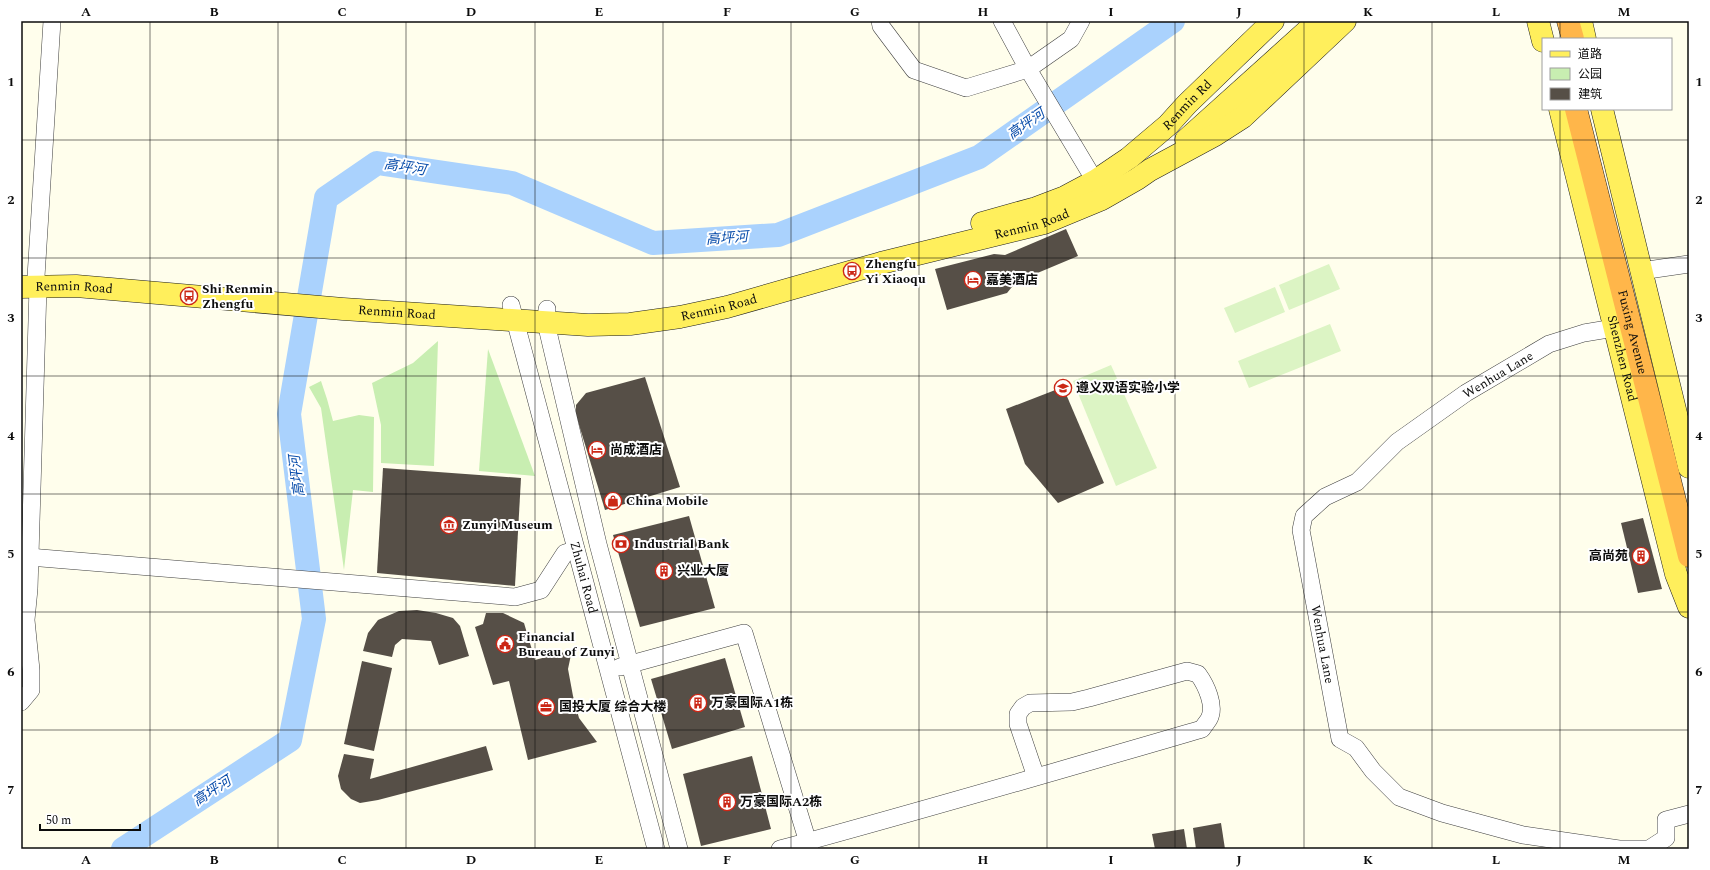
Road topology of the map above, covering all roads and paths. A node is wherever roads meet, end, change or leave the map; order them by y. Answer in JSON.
{"nodes":[{"id":1,"x":52,"y":21,"type":"edge"},
{"id":2,"x":880,"y":21,"type":"edge"},
{"id":3,"x":1002,"y":21,"type":"edge"},
{"id":4,"x":1081,"y":21,"type":"edge"},
{"id":5,"x":1273,"y":21,"type":"edge"},
{"id":6,"x":1297,"y":21,"type":"edge"},
{"id":7,"x":1318,"y":21,"type":"edge"},
{"id":8,"x":1345,"y":21,"type":"edge"},
{"id":9,"x":1538,"y":21,"type":"edge"},
{"id":10,"x":1554,"y":21,"type":"edge"},
{"id":11,"x":1568,"y":21,"type":"edge"},
{"id":12,"x":1581,"y":21,"type":"edge"},
{"id":13,"x":1542,"y":38,"type":"edge"},
{"id":14,"x":1558,"y":38,"type":"edge"},
{"id":15,"x":1573,"y":38,"type":"edge"},
{"id":16,"x":1585,"y":38,"type":"edge"},
{"id":17,"x":1028,"y":69,"type":"junction"},
{"id":18,"x":1560,"y":110,"type":"edge"},
{"id":19,"x":1576,"y":110,"type":"edge"},
{"id":20,"x":1590,"y":110,"type":"edge"},
{"id":21,"x":1602,"y":110,"type":"edge"},
{"id":22,"x":1129,"y":158,"type":"junction"},
{"id":23,"x":1150,"y":170,"type":"junction"},
{"id":24,"x":1099,"y":190,"type":"junction"},
{"id":25,"x":1689,"y":264,"type":"edge"},
{"id":26,"x":1641,"y":271,"type":"junction"},
{"id":27,"x":29,"y":282,"type":"edge"},
{"id":28,"x":514,"y":313,"type":"junction"},
{"id":29,"x":546,"y":316,"type":"junction"},
{"id":30,"x":1614,"y":328,"type":"junction"},
{"id":31,"x":1689,"y":467,"type":"edge"},
{"id":32,"x":1689,"y":510,"type":"edge"},
{"id":33,"x":576,"y":550,"type":"junction"},
{"id":34,"x":1689,"y":556,"type":"edge"},
{"id":35,"x":29,"y":557,"type":"junction"},
{"id":36,"x":1689,"y":607,"type":"edge"},
{"id":37,"x":630,"y":664,"type":"junction"},
{"id":38,"x":608,"y":670,"type":"junction"},
{"id":39,"x":21,"y":702,"type":"edge"},
{"id":40,"x":1036,"y":777,"type":"junction"},
{"id":41,"x":1689,"y":814,"type":"edge"},
{"id":42,"x":809,"y":845,"type":"edge"},
{"id":43,"x":656,"y":849,"type":"edge"},
{"id":44,"x":680,"y":849,"type":"edge"},
{"id":45,"x":780,"y":849,"type":"edge"}],
"edges":[{"from":1,"to":27,"type":"street"},
{"from":2,"to":17,"type":"street"},
{"from":3,"to":17,"type":"street"},
{"from":4,"to":17,"type":"street"},
{"from":5,"to":22,"type":"main road","name":"Renmin Rd"},
{"from":6,"to":22,"type":"main road"},
{"from":7,"to":23,"type":"main road"},
{"from":8,"to":23,"type":"main road","name":"Renmin Road"},
{"from":9,"to":13,"type":"main road"},
{"from":10,"to":14,"type":"highway"},
{"from":11,"to":15,"type":"highway"},
{"from":12,"to":16,"type":"main road"},
{"from":17,"to":24,"type":"street"},
{"from":18,"to":30,"type":"main road","name":"Shenzhen Road"},
{"from":19,"to":34,"type":"highway","name":"Fuxing Avenue"},
{"from":20,"to":32,"type":"highway","name":"Fuxing Avenue"},
{"from":21,"to":26,"type":"main road"},
{"from":22,"to":24,"type":"main road","name":"Renmin Rd"},
{"from":23,"to":24,"type":"main road","name":"Renmin Road"},
{"from":24,"to":29,"type":"main road","name":"Renmin Road"},
{"from":25,"to":26,"type":"street"},
{"from":26,"to":31,"type":"main road"},
{"from":27,"to":28,"type":"main road","name":"Renmin Road"},
{"from":27,"to":35,"type":"street"},
{"from":28,"to":29,"type":"main road","name":"Renmin Road"},
{"from":28,"to":33,"type":"street","name":"Zhuhai Road"},
{"from":29,"to":37,"type":"street","name":"Zhuhai Road"},
{"from":30,"to":36,"type":"main road","name":"Shenzhen Road"},
{"from":30,"to":41,"type":"street","name":"Wenhua Lane"},
{"from":33,"to":35,"type":"street"},
{"from":33,"to":38,"type":"street","name":"Zhuhai Road"},
{"from":35,"to":39,"type":"street"},
{"from":37,"to":38,"type":"street"},
{"from":37,"to":42,"type":"street"},
{"from":37,"to":44,"type":"street","name":"Zhuhai Road"},
{"from":38,"to":43,"type":"street","name":"Zhuhai Road"},
{"from":40,"to":40,"type":"street"},
{"from":40,"to":42,"type":"street"},
{"from":42,"to":45,"type":"street"}]}
